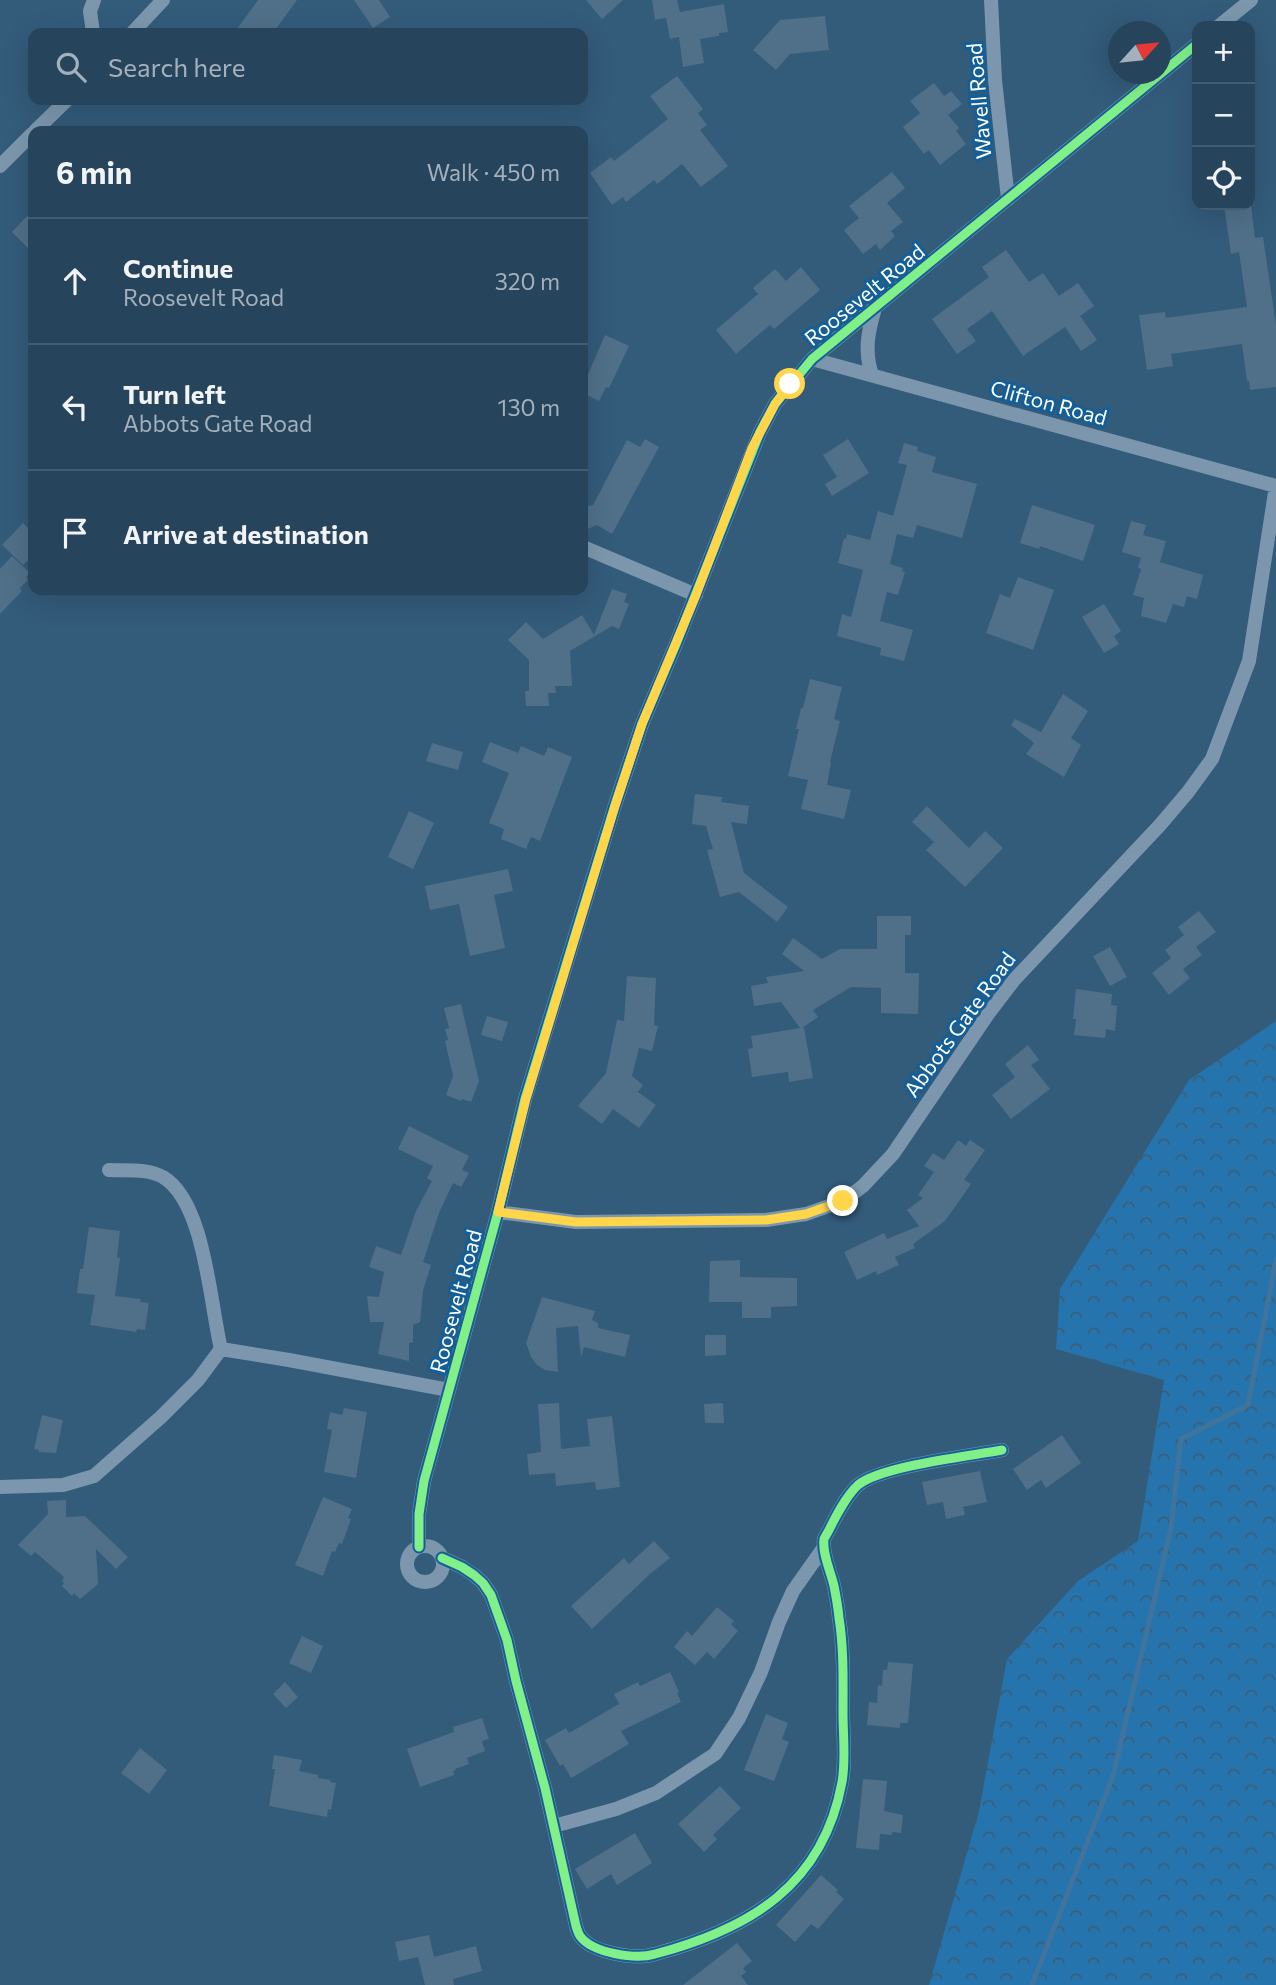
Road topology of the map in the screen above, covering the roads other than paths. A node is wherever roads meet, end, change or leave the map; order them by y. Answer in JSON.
{"nodes":[{"id":1,"x":94,"y":0,"type":"edge"},
{"id":2,"x":991,"y":0,"type":"edge"},
{"id":3,"x":1251,"y":0,"type":"edge"},
{"id":4,"x":154,"y":3,"type":"edge"},
{"id":5,"x":1225,"y":21,"type":"edge"},
{"id":6,"x":92,"y":28,"type":"edge"},
{"id":7,"x":136,"y":28,"type":"edge"},
{"id":8,"x":1192,"y":48,"type":"edge"},
{"id":9,"x":62,"y":105,"type":"edge"},
{"id":10,"x":40,"y":126,"type":"edge"},
{"id":11,"x":28,"y":138,"type":"edge"},
{"id":12,"x":0,"y":166,"type":"edge"},
{"id":13,"x":1007,"y":199,"type":"junction"},
{"id":14,"x":875,"y":308,"type":"junction"},
{"id":15,"x":812,"y":359,"type":"junction"},
{"id":16,"x":872,"y":375,"type":"junction"},
{"id":17,"x":1276,"y":486,"type":"edge"},
{"id":18,"x":588,"y":549,"type":"edge"},
{"id":19,"x":696,"y":595,"type":"junction"},
{"id":20,"x":109,"y":1170,"type":"dead end"},
{"id":21,"x":498,"y":1212,"type":"junction"},
{"id":22,"x":221,"y":1349,"type":"junction"},
{"id":23,"x":449,"y":1390,"type":"junction"},
{"id":24,"x":1002,"y":1450,"type":"dead end"},
{"id":25,"x":0,"y":1488,"type":"edge"},
{"id":26,"x":824,"y":1546,"type":"junction"},
{"id":27,"x":419,"y":1547,"type":"junction"},
{"id":28,"x":442,"y":1558,"type":"junction"},
{"id":29,"x":554,"y":1826,"type":"junction"}],
"edges":[{"from":1,"to":6,"type":"street"},
{"from":2,"to":13,"type":"street","name":"Wavell Road"},
{"from":3,"to":5,"type":"street"},
{"from":4,"to":7,"type":"street"},
{"from":8,"to":13,"type":"street","name":"Roosevelt Road"},
{"from":9,"to":10,"type":"street"},
{"from":11,"to":12,"type":"street"},
{"from":13,"to":14,"type":"street","name":"Roosevelt Road"},
{"from":14,"to":15,"type":"street","name":"Roosevelt Road"},
{"from":14,"to":16,"type":"street"},
{"from":15,"to":16,"type":"street","name":"Clifton Road"},
{"from":15,"to":19,"type":"street","name":"Roosevelt Road"},
{"from":16,"to":17,"type":"street","name":"Clifton Road"},
{"from":17,"to":21,"type":"street","name":"Abbots Gate Road"},
{"from":18,"to":19,"type":"street"},
{"from":19,"to":21,"type":"street","name":"Roosevelt Road"},
{"from":20,"to":22,"type":"street"},
{"from":21,"to":23,"type":"street","name":"Roosevelt Road"},
{"from":22,"to":23,"type":"street"},
{"from":22,"to":25,"type":"street"},
{"from":23,"to":27,"type":"street","name":"Roosevelt Road"},
{"from":24,"to":26,"type":"street"},
{"from":26,"to":29,"type":"street"},
{"from":26,"to":29,"type":"street"},
{"from":27,"to":28,"type":"street"},
{"from":27,"to":28,"type":"street"},
{"from":28,"to":29,"type":"street"}]}
